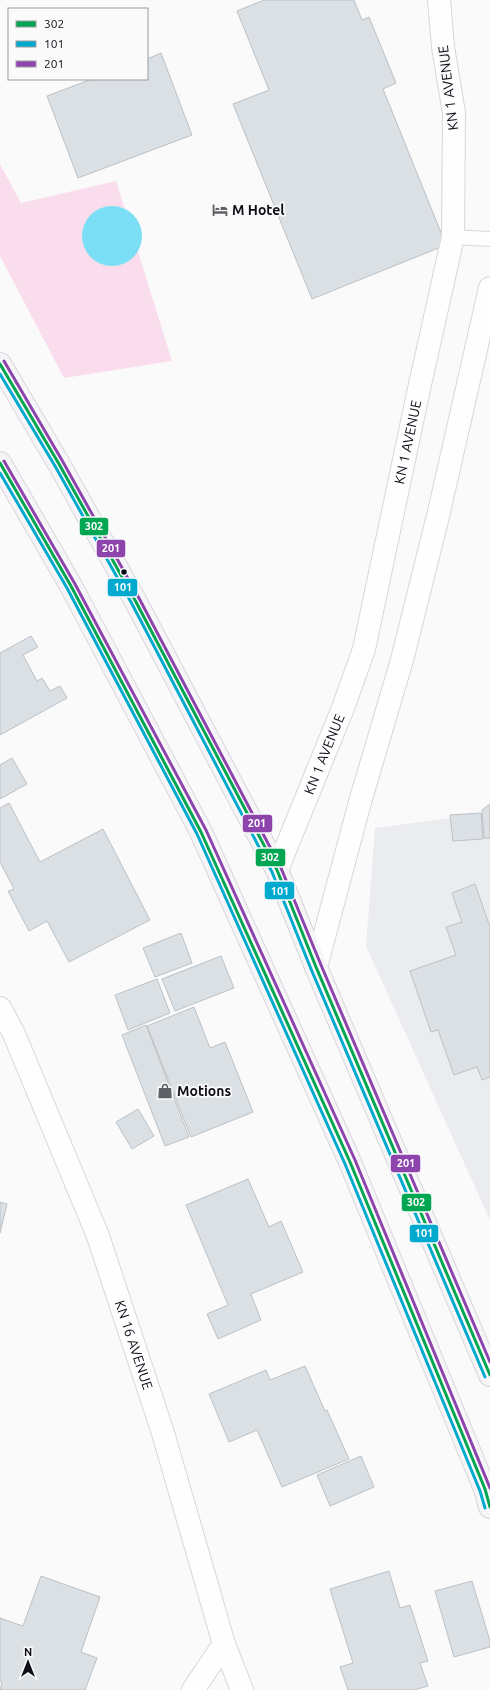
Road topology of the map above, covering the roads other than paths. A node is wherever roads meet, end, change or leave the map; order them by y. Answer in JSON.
{"nodes":[{"id":1,"x":439,"y":0,"type":"edge"},
{"id":2,"x":453,"y":237,"type":"junction"},
{"id":3,"x":490,"y":239,"type":"edge"},
{"id":4,"x":490,"y":288,"type":"edge"},
{"id":5,"x":0,"y":364,"type":"edge"},
{"id":6,"x":0,"y":463,"type":"edge"},
{"id":7,"x":277,"y":870,"type":"junction"},
{"id":8,"x":316,"y":967,"type":"junction"},
{"id":9,"x":0,"y":1008,"type":"edge"},
{"id":10,"x":490,"y":1375,"type":"edge"},
{"id":11,"x":490,"y":1507,"type":"edge"},
{"id":12,"x":224,"y":1644,"type":"junction"},
{"id":13,"x":193,"y":1690,"type":"edge"},
{"id":14,"x":242,"y":1690,"type":"edge"}],
"edges":[{"from":1,"to":2,"type":"street","name":"KN 1 AVENUE"},
{"from":2,"to":3,"type":"lane"},
{"from":2,"to":7,"type":"street","name":"KN 1 AVENUE"},
{"from":4,"to":8,"type":"street"},
{"from":5,"to":7,"type":"highway"},
{"from":6,"to":11,"type":"highway"},
{"from":7,"to":8,"type":"highway"},
{"from":8,"to":10,"type":"highway"},
{"from":9,"to":12,"type":"street","name":"KN 16 AVENUE"},
{"from":12,"to":13,"type":"street"},
{"from":12,"to":14,"type":"street","name":"KN 16 AVENUE"}]}
